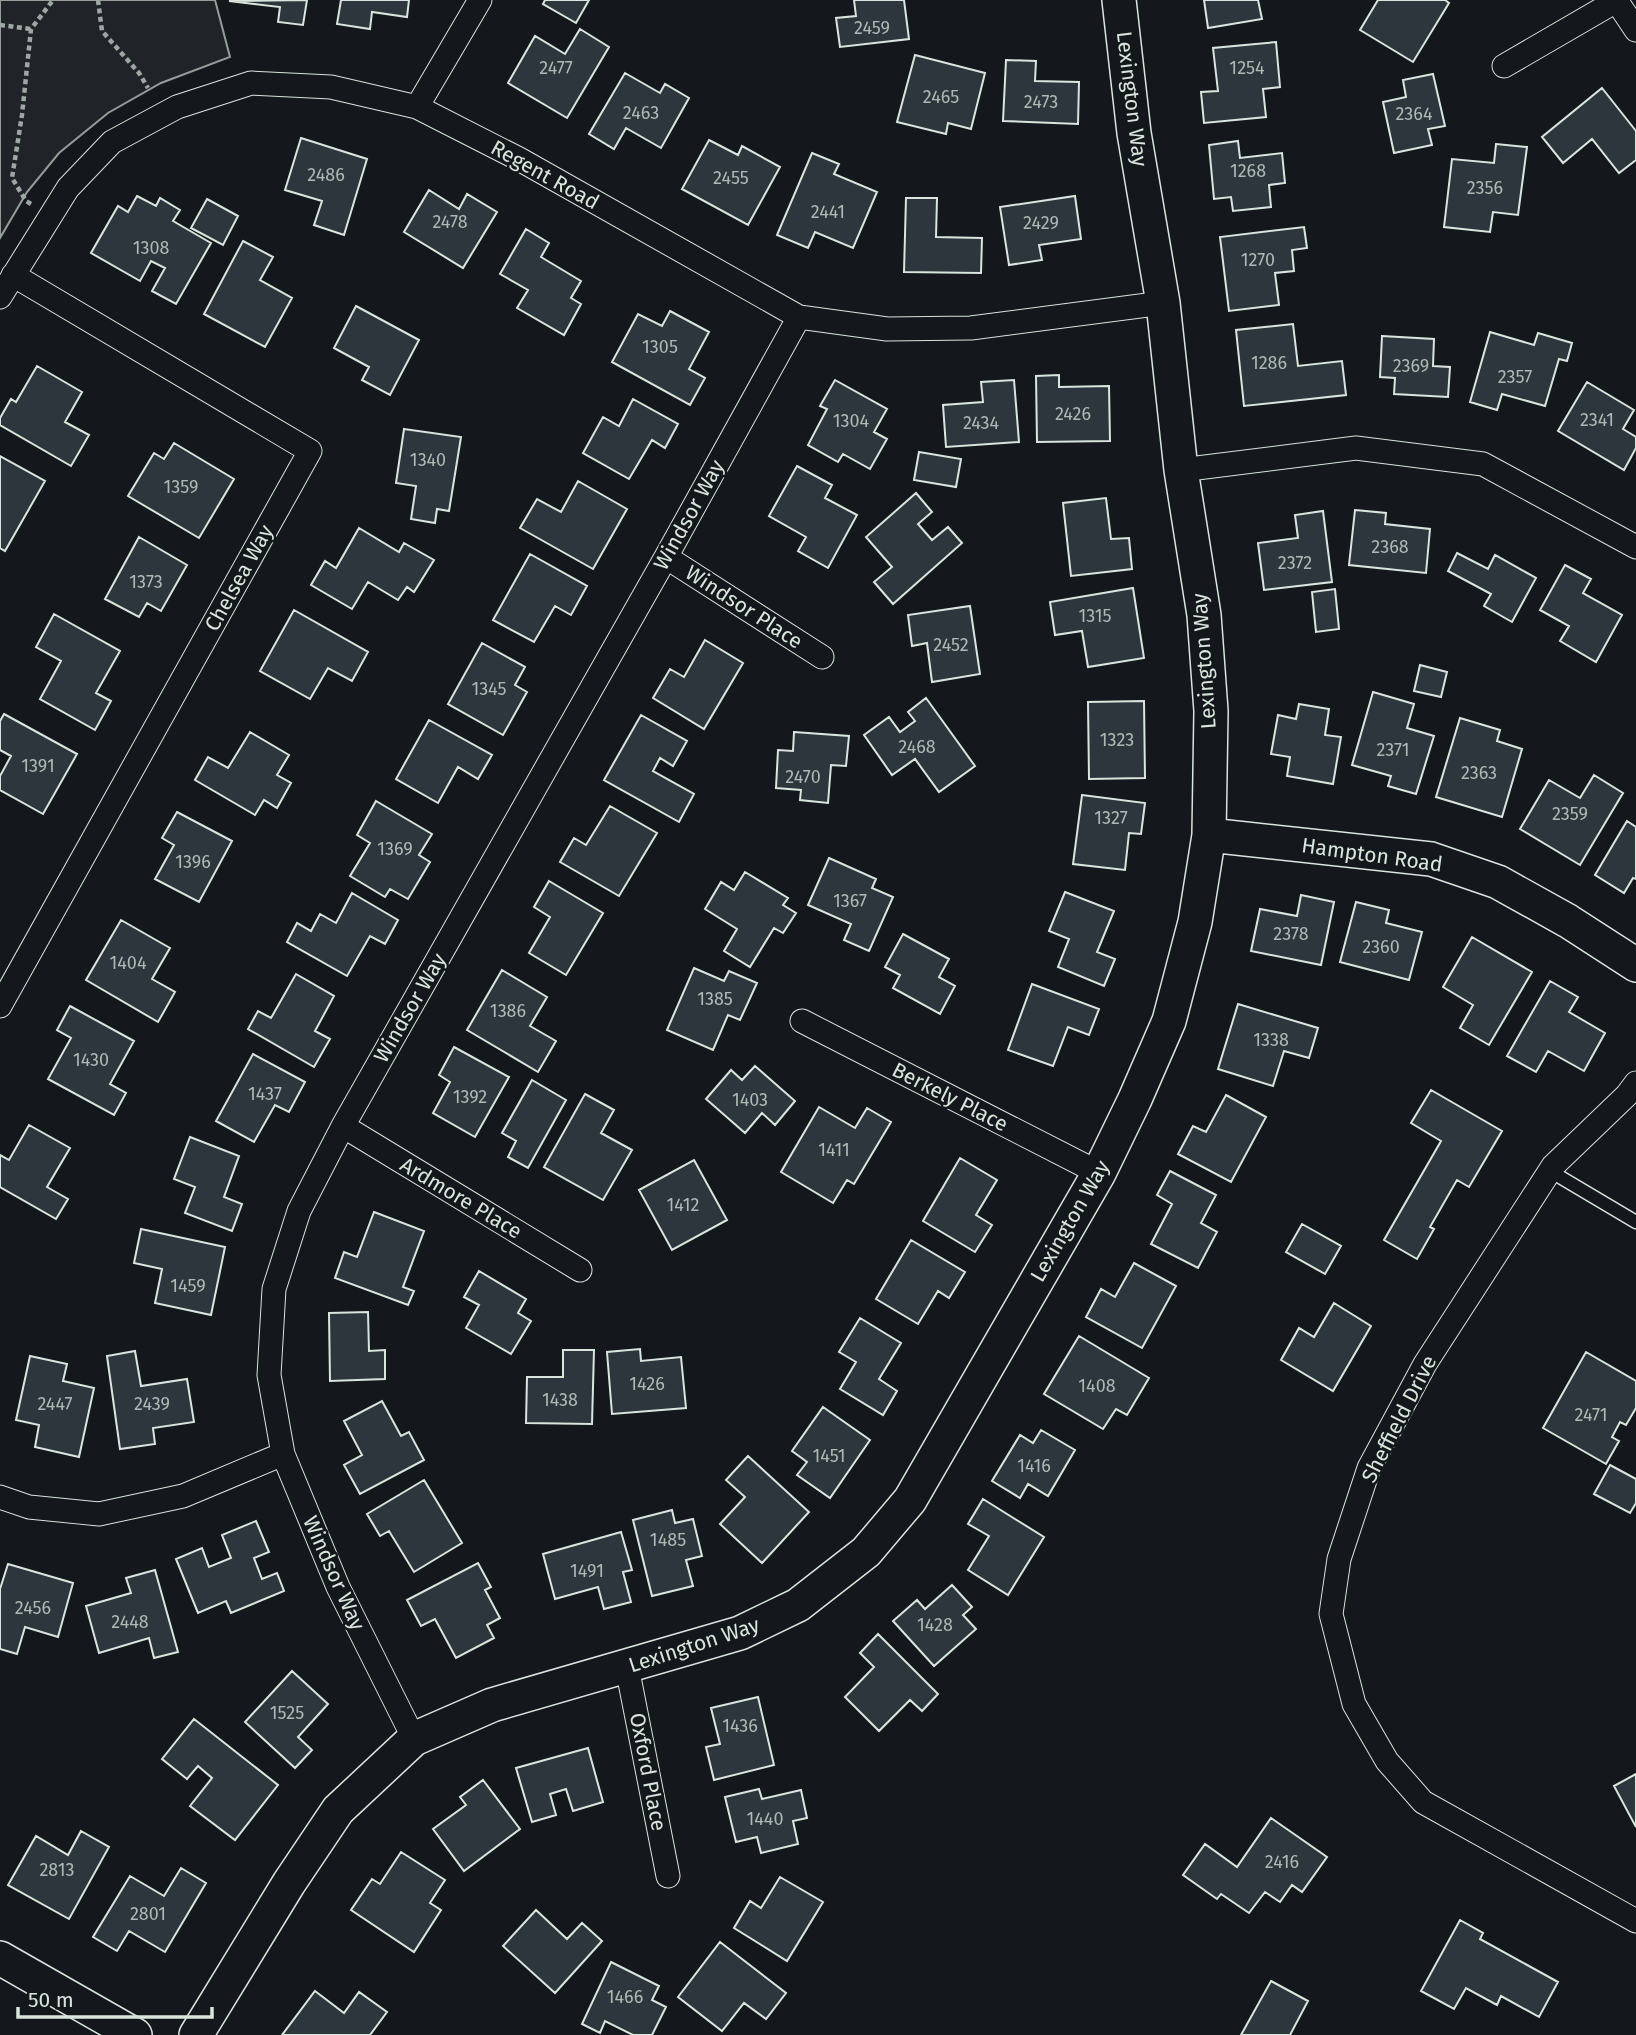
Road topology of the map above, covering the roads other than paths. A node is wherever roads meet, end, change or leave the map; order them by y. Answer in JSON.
{"nodes":[{"id":1,"x":480,"y":0,"type":"edge"},
{"id":2,"x":1119,"y":0,"type":"edge"},
{"id":3,"x":1616,"y":0,"type":"edge"},
{"id":4,"x":1636,"y":30,"type":"edge"},
{"id":5,"x":1504,"y":66,"type":"dead end"},
{"id":6,"x":417,"y":107,"type":"junction"},
{"id":7,"x":13,"y":275,"type":"junction"},
{"id":8,"x":0,"y":297,"type":"edge"},
{"id":9,"x":1163,"y":303,"type":"junction"},
{"id":10,"x":799,"y":317,"type":"junction"},
{"id":11,"x":1181,"y":470,"type":"junction"},
{"id":12,"x":1636,"y":547,"type":"edge"},
{"id":13,"x":666,"y":557,"type":"junction"},
{"id":14,"x":822,"y":657,"type":"dead end"},
{"id":15,"x":1209,"y":835,"type":"junction"},
{"id":16,"x":1636,"y":965,"type":"edge"},
{"id":17,"x":0,"y":1006,"type":"edge"},
{"id":18,"x":802,"y":1021,"type":"dead end"},
{"id":19,"x":1636,"y":1083,"type":"edge"},
{"id":20,"x":342,"y":1126,"type":"junction"},
{"id":21,"x":1550,"y":1171,"type":"junction"},
{"id":22,"x":1099,"y":1173,"type":"junction"},
{"id":23,"x":1636,"y":1222,"type":"edge"},
{"id":24,"x":580,"y":1270,"type":"dead end"},
{"id":25,"x":283,"y":1454,"type":"junction"},
{"id":26,"x":0,"y":1497,"type":"edge"},
{"id":27,"x":628,"y":1667,"type":"junction"},
{"id":28,"x":414,"y":1739,"type":"junction"},
{"id":29,"x":668,"y":1876,"type":"dead end"},
{"id":30,"x":1636,"y":1921,"type":"edge"},
{"id":31,"x":0,"y":1958,"type":"edge"},
{"id":32,"x":135,"y":2035,"type":"edge"},
{"id":33,"x":196,"y":2035,"type":"edge"}],
"edges":[{"from":1,"to":6,"type":"street"},
{"from":2,"to":9,"type":"street","name":"Lexington Way"},
{"from":3,"to":4,"type":"street"},
{"from":3,"to":5,"type":"street"},
{"from":6,"to":7,"type":"street","name":"Regent Road"},
{"from":6,"to":10,"type":"street","name":"Regent Road"},
{"from":7,"to":8,"type":"street","name":"Regent Road"},
{"from":7,"to":17,"type":"street","name":"Chelsea Way"},
{"from":9,"to":10,"type":"street","name":"Regent Road"},
{"from":9,"to":11,"type":"street","name":"Lexington Way"},
{"from":10,"to":13,"type":"street","name":"Windsor Way"},
{"from":11,"to":12,"type":"street"},
{"from":11,"to":15,"type":"street","name":"Lexington Way"},
{"from":13,"to":14,"type":"street","name":"Windsor Place"},
{"from":13,"to":20,"type":"street","name":"Windsor Way"},
{"from":15,"to":16,"type":"street","name":"Hampton Road"},
{"from":15,"to":22,"type":"street","name":"Lexington Way"},
{"from":18,"to":22,"type":"street","name":"Berkely Place"},
{"from":19,"to":21,"type":"street","name":"Sheffield Drive"},
{"from":20,"to":24,"type":"street","name":"Ardmore Place"},
{"from":20,"to":25,"type":"street","name":"Windsor Way"},
{"from":21,"to":23,"type":"lane"},
{"from":21,"to":30,"type":"street","name":"Sheffield Drive"},
{"from":22,"to":27,"type":"street","name":"Lexington Way"},
{"from":25,"to":26,"type":"street"},
{"from":25,"to":28,"type":"street","name":"Windsor Way"},
{"from":27,"to":28,"type":"street","name":"Lexington Way"},
{"from":27,"to":29,"type":"street","name":"Oxford Place"},
{"from":28,"to":33,"type":"street","name":"Lexington Way"},
{"from":31,"to":32,"type":"street"}]}
